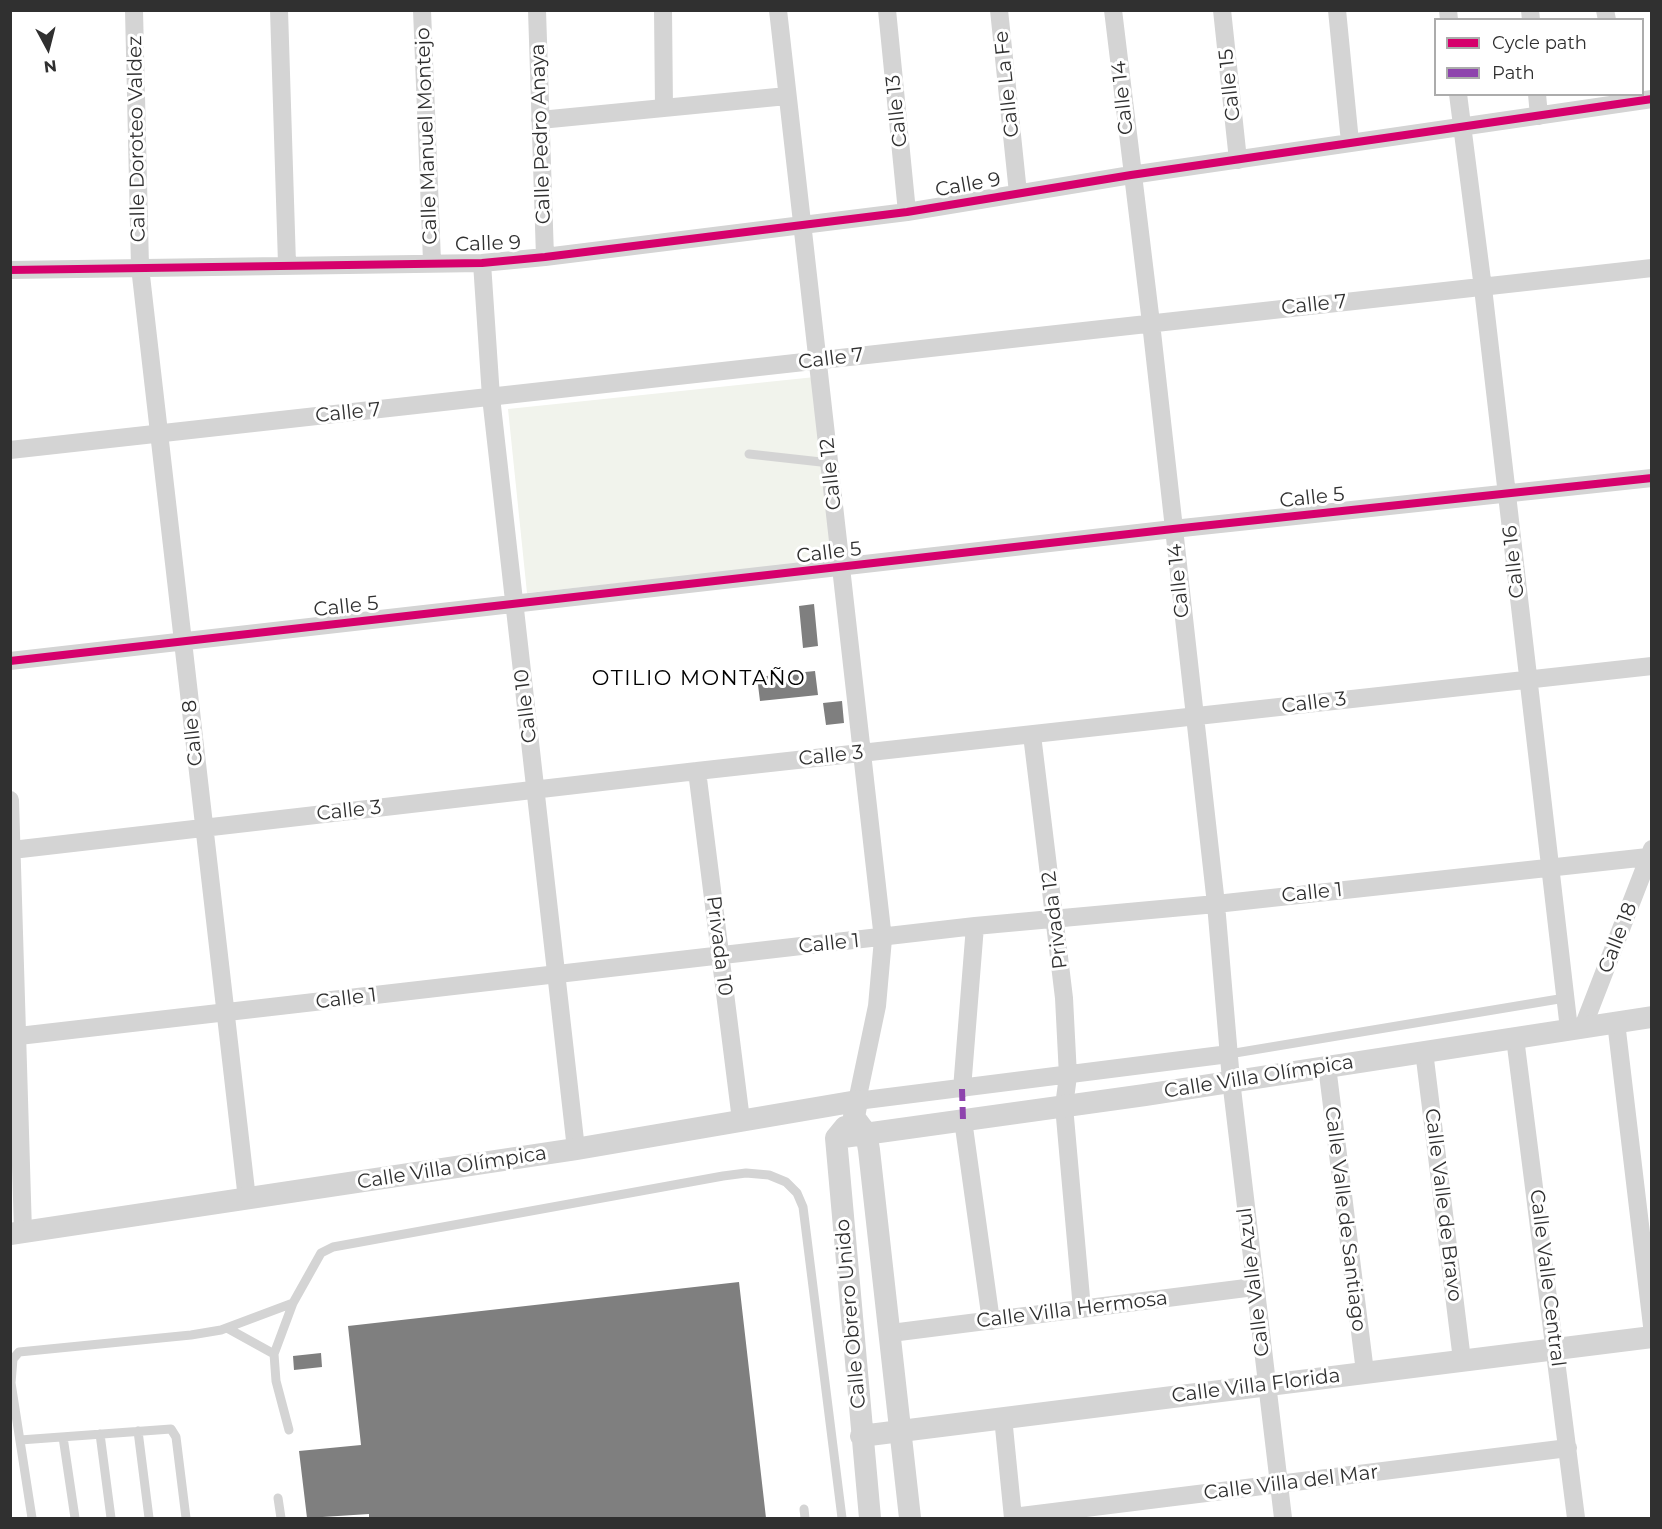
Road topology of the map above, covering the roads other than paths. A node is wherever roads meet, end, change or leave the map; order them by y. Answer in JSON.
{"nodes":[{"id":1,"x":134,"y":10,"type":"edge"},
{"id":2,"x":279,"y":10,"type":"edge"},
{"id":3,"x":422,"y":10,"type":"edge"},
{"id":4,"x":537,"y":10,"type":"edge"},
{"id":5,"x":663,"y":10,"type":"edge"},
{"id":6,"x":778,"y":10,"type":"edge"},
{"id":7,"x":887,"y":10,"type":"edge"},
{"id":8,"x":999,"y":10,"type":"edge"},
{"id":9,"x":1113,"y":10,"type":"edge"},
{"id":10,"x":1222,"y":10,"type":"edge"},
{"id":11,"x":1337,"y":10,"type":"edge"},
{"id":12,"x":788,"y":96,"type":"junction"},
{"id":13,"x":1458,"y":96,"type":"edge"},
{"id":14,"x":1537,"y":96,"type":"edge"},
{"id":15,"x":1652,"y":99,"type":"edge"},
{"id":16,"x":664,"y":108,"type":"junction"},
{"id":17,"x":1539,"y":116,"type":"junction"},
{"id":18,"x":540,"y":120,"type":"junction"},
{"id":19,"x":1461,"y":127,"type":"junction"},
{"id":20,"x":1350,"y":142,"type":"junction"},
{"id":21,"x":1238,"y":160,"type":"junction"},
{"id":22,"x":1131,"y":175,"type":"junction"},
{"id":23,"x":1018,"y":193,"type":"junction"},
{"id":24,"x":907,"y":212,"type":"junction"},
{"id":25,"x":802,"y":225,"type":"junction"},
{"id":26,"x":545,"y":257,"type":"junction"},
{"id":27,"x":432,"y":261,"type":"junction"},
{"id":28,"x":482,"y":263,"type":"junction"},
{"id":29,"x":287,"y":264,"type":"junction"},
{"id":30,"x":140,"y":267,"type":"junction"},
{"id":31,"x":1652,"y":268,"type":"edge"},
{"id":32,"x":10,"y":270,"type":"edge"},
{"id":33,"x":1483,"y":288,"type":"junction"},
{"id":34,"x":1151,"y":323,"type":"junction"},
{"id":35,"x":818,"y":361,"type":"junction"},
{"id":36,"x":492,"y":397,"type":"junction"},
{"id":37,"x":158,"y":434,"type":"junction"},
{"id":38,"x":10,"y":450,"type":"edge"},
{"id":39,"x":749,"y":454,"type":"dead end"},
{"id":40,"x":830,"y":464,"type":"junction"},
{"id":41,"x":1652,"y":478,"type":"edge"},
{"id":42,"x":1507,"y":493,"type":"junction"},
{"id":43,"x":1173,"y":529,"type":"junction"},
{"id":44,"x":842,"y":568,"type":"junction"},
{"id":45,"x":514,"y":605,"type":"junction"},
{"id":46,"x":183,"y":642,"type":"junction"},
{"id":47,"x":10,"y":661,"type":"edge"},
{"id":48,"x":1652,"y":666,"type":"edge"},
{"id":49,"x":1526,"y":679,"type":"junction"},
{"id":50,"x":1194,"y":717,"type":"junction"},
{"id":51,"x":1032,"y":735,"type":"junction"},
{"id":52,"x":863,"y":753,"type":"junction"},
{"id":53,"x":698,"y":771,"type":"junction"},
{"id":54,"x":536,"y":790,"type":"junction"},
{"id":55,"x":10,"y":800,"type":"edge"},
{"id":56,"x":203,"y":828,"type":"junction"},
{"id":57,"x":12,"y":850,"type":"edge"},
{"id":58,"x":1650,"y":853,"type":"edge"},
{"id":59,"x":1548,"y":866,"type":"junction"},
{"id":60,"x":1645,"y":883,"type":"edge"},
{"id":61,"x":1216,"y":904,"type":"junction"},
{"id":62,"x":1055,"y":919,"type":"junction"},
{"id":63,"x":975,"y":926,"type":"junction"},
{"id":64,"x":883,"y":939,"type":"junction"},
{"id":65,"x":720,"y":956,"type":"junction"},
{"id":66,"x":557,"y":975,"type":"junction"},
{"id":67,"x":1564,"y":998,"type":"junction"},
{"id":68,"x":223,"y":1013,"type":"junction"},
{"id":69,"x":1652,"y":1017,"type":"edge"},
{"id":70,"x":1616,"y":1022,"type":"junction"},
{"id":71,"x":1576,"y":1028,"type":"junction"},
{"id":72,"x":13,"y":1037,"type":"edge"},
{"id":73,"x":1515,"y":1038,"type":"junction"},
{"id":74,"x":1424,"y":1050,"type":"junction"},
{"id":75,"x":1228,"y":1054,"type":"junction"},
{"id":76,"x":1327,"y":1066,"type":"junction"},
{"id":77,"x":1068,"y":1076,"type":"junction"},
{"id":78,"x":1231,"y":1080,"type":"junction"},
{"id":79,"x":962,"y":1089,"type":"junction"},
{"id":80,"x":1064,"y":1106,"type":"junction"},
{"id":81,"x":859,"y":1117,"type":"junction"},
{"id":82,"x":741,"y":1120,"type":"junction"},
{"id":83,"x":963,"y":1120,"type":"junction"},
{"id":84,"x":576,"y":1149,"type":"junction"},
{"id":85,"x":247,"y":1199,"type":"junction"},
{"id":86,"x":17,"y":1233,"type":"edge"},
{"id":87,"x":1254,"y":1287,"type":"junction"},
{"id":88,"x":293,"y":1303,"type":"junction"},
{"id":89,"x":1082,"y":1309,"type":"junction"},
{"id":90,"x":991,"y":1321,"type":"junction"},
{"id":91,"x":1652,"y":1326,"type":"edge"},
{"id":92,"x":227,"y":1328,"type":"junction"},
{"id":93,"x":891,"y":1333,"type":"junction"},
{"id":94,"x":1652,"y":1337,"type":"edge"},
{"id":95,"x":1556,"y":1348,"type":"junction"},
{"id":96,"x":274,"y":1354,"type":"junction"},
{"id":97,"x":1462,"y":1360,"type":"junction"},
{"id":98,"x":1365,"y":1372,"type":"junction"},
{"id":99,"x":1266,"y":1385,"type":"junction"},
{"id":100,"x":1003,"y":1417,"type":"junction"},
{"id":101,"x":289,"y":1430,"type":"dead end"},
{"id":102,"x":138,"y":1431,"type":"junction"},
{"id":103,"x":901,"y":1431,"type":"junction"},
{"id":104,"x":100,"y":1434,"type":"junction"},
{"id":105,"x":861,"y":1436,"type":"junction"},
{"id":106,"x":63,"y":1437,"type":"junction"},
{"id":107,"x":20,"y":1440,"type":"junction"},
{"id":108,"x":1568,"y":1448,"type":"junction"},
{"id":109,"x":1279,"y":1484,"type":"junction"},
{"id":110,"x":278,"y":1498,"type":"dead end"},
{"id":111,"x":32,"y":1518,"type":"edge"},
{"id":112,"x":75,"y":1518,"type":"edge"},
{"id":113,"x":111,"y":1518,"type":"edge"},
{"id":114,"x":149,"y":1518,"type":"edge"},
{"id":115,"x":186,"y":1518,"type":"edge"},
{"id":116,"x":281,"y":1518,"type":"edge"},
{"id":117,"x":842,"y":1518,"type":"edge"},
{"id":118,"x":870,"y":1518,"type":"edge"},
{"id":119,"x":910,"y":1518,"type":"edge"},
{"id":120,"x":1013,"y":1518,"type":"edge"},
{"id":121,"x":1283,"y":1518,"type":"edge"},
{"id":122,"x":1576,"y":1518,"type":"edge"}],
"edges":[{"from":1,"to":30,"type":"street","name":"Calle Doroteo Valdez"},
{"from":2,"to":29,"type":"street"},
{"from":3,"to":27,"type":"street","name":"Calle Manuel Montejo"},
{"from":4,"to":18,"type":"street","name":"Calle Pedro Anaya"},
{"from":5,"to":16,"type":"street"},
{"from":6,"to":12,"type":"street","name":"Calle 12"},
{"from":7,"to":24,"type":"street","name":"Calle 13"},
{"from":8,"to":23,"type":"street","name":"Calle La Fe"},
{"from":9,"to":22,"type":"street","name":"Calle 14"},
{"from":10,"to":21,"type":"street","name":"Calle 15"},
{"from":11,"to":20,"type":"street"},
{"from":12,"to":16,"type":"street"},
{"from":12,"to":25,"type":"street","name":"Calle 12"},
{"from":13,"to":19,"type":"street","name":"Calle 16"},
{"from":14,"to":17,"type":"street"},
{"from":15,"to":17,"type":"street","name":"Calle 9"},
{"from":16,"to":18,"type":"street"},
{"from":17,"to":19,"type":"street","name":"Calle 9"},
{"from":18,"to":26,"type":"street","name":"Calle Pedro Anaya"},
{"from":19,"to":20,"type":"street","name":"Calle 9"},
{"from":19,"to":33,"type":"street","name":"Calle 16"},
{"from":20,"to":21,"type":"street","name":"Calle 9"},
{"from":21,"to":22,"type":"street","name":"Calle 9"},
{"from":22,"to":23,"type":"street","name":"Calle 9"},
{"from":22,"to":34,"type":"street","name":"Calle 14"},
{"from":23,"to":24,"type":"street","name":"Calle 9"},
{"from":24,"to":25,"type":"street","name":"Calle 9"},
{"from":25,"to":26,"type":"street","name":"Calle 9"},
{"from":25,"to":35,"type":"street","name":"Calle 12"},
{"from":26,"to":28,"type":"street","name":"Calle 9"},
{"from":27,"to":28,"type":"street","name":"Calle 9"},
{"from":27,"to":29,"type":"street","name":"Calle 9"},
{"from":28,"to":36,"type":"street","name":"Calle 10"},
{"from":29,"to":30,"type":"street","name":"Calle 9"},
{"from":30,"to":32,"type":"street","name":"Calle 9"},
{"from":30,"to":37,"type":"street","name":"Calle 8"},
{"from":31,"to":33,"type":"street","name":"Calle 7"},
{"from":33,"to":34,"type":"street","name":"Calle 7"},
{"from":33,"to":42,"type":"street","name":"Calle 16"},
{"from":34,"to":35,"type":"street","name":"Calle 7"},
{"from":34,"to":43,"type":"street","name":"Calle 14"},
{"from":35,"to":36,"type":"street","name":"Calle 7"},
{"from":35,"to":40,"type":"street","name":"Calle 12"},
{"from":36,"to":37,"type":"street","name":"Calle 7"},
{"from":36,"to":45,"type":"street","name":"Calle 10"},
{"from":37,"to":38,"type":"street","name":"Calle 7"},
{"from":37,"to":46,"type":"street","name":"Calle 8"},
{"from":39,"to":40,"type":"lane"},
{"from":40,"to":44,"type":"street","name":"Calle 12"},
{"from":41,"to":42,"type":"street","name":"Calle 5"},
{"from":42,"to":43,"type":"street","name":"Calle 5"},
{"from":42,"to":49,"type":"street","name":"Calle 16"},
{"from":43,"to":44,"type":"street","name":"Calle 5"},
{"from":43,"to":50,"type":"street","name":"Calle 14"},
{"from":44,"to":45,"type":"street","name":"Calle 5"},
{"from":44,"to":52,"type":"street","name":"Calle 12"},
{"from":45,"to":46,"type":"street","name":"Calle 5"},
{"from":45,"to":54,"type":"street","name":"Calle 10"},
{"from":46,"to":47,"type":"street","name":"Calle 5"},
{"from":46,"to":56,"type":"street","name":"Calle 8"},
{"from":48,"to":49,"type":"street","name":"Calle 3"},
{"from":49,"to":50,"type":"street","name":"Calle 3"},
{"from":49,"to":59,"type":"street","name":"Calle 16"},
{"from":50,"to":51,"type":"street","name":"Calle 3"},
{"from":50,"to":61,"type":"street","name":"Calle 14"},
{"from":51,"to":52,"type":"street","name":"Calle 3"},
{"from":51,"to":62,"type":"street","name":"Privada 12"},
{"from":52,"to":53,"type":"street","name":"Calle 3"},
{"from":52,"to":64,"type":"street","name":"Calle 12"},
{"from":53,"to":54,"type":"street","name":"Calle 3"},
{"from":53,"to":65,"type":"street","name":"Privada 10"},
{"from":54,"to":56,"type":"street","name":"Calle 3"},
{"from":54,"to":66,"type":"street","name":"Calle 10"},
{"from":55,"to":57,"type":"street"},
{"from":56,"to":57,"type":"street","name":"Calle 3"},
{"from":56,"to":68,"type":"street","name":"Calle 8"},
{"from":57,"to":72,"type":"street"},
{"from":58,"to":59,"type":"street","name":"Calle 1"},
{"from":58,"to":60,"type":"street","name":"Calle 18"},
{"from":59,"to":61,"type":"street","name":"Calle 1"},
{"from":59,"to":67,"type":"street","name":"Calle 16"},
{"from":60,"to":71,"type":"street","name":"Calle 18"},
{"from":61,"to":62,"type":"street","name":"Calle 1"},
{"from":61,"to":75,"type":"street","name":"Calle 14"},
{"from":62,"to":63,"type":"street","name":"Calle 1"},
{"from":62,"to":77,"type":"street","name":"Privada 12"},
{"from":63,"to":64,"type":"street","name":"Calle 1"},
{"from":63,"to":79,"type":"street"},
{"from":64,"to":65,"type":"street","name":"Calle 1"},
{"from":64,"to":81,"type":"street","name":"Calle Obrero Unido"},
{"from":65,"to":66,"type":"street","name":"Calle 1"},
{"from":65,"to":82,"type":"street","name":"Privada 10"},
{"from":66,"to":68,"type":"street","name":"Calle 1"},
{"from":66,"to":84,"type":"street","name":"Calle 10"},
{"from":67,"to":71,"type":"street","name":"Calle 16"},
{"from":67,"to":75,"type":"lane"},
{"from":68,"to":72,"type":"street","name":"Calle 1"},
{"from":68,"to":85,"type":"street","name":"Calle 8"},
{"from":69,"to":70,"type":"street","name":"Calle Villa Olímpica"},
{"from":70,"to":71,"type":"street","name":"Calle Villa Olímpica"},
{"from":70,"to":91,"type":"street"},
{"from":71,"to":73,"type":"street","name":"Calle Villa Olímpica"},
{"from":72,"to":86,"type":"street"},
{"from":73,"to":74,"type":"street","name":"Calle Villa Olímpica"},
{"from":73,"to":95,"type":"street","name":"Calle Valle Central"},
{"from":74,"to":76,"type":"street","name":"Calle Villa Olímpica"},
{"from":74,"to":97,"type":"street","name":"Calle Valle de Bravo"},
{"from":75,"to":77,"type":"street"},
{"from":75,"to":78,"type":"street","name":"Calle 14"},
{"from":76,"to":78,"type":"street","name":"Calle Villa Olímpica"},
{"from":76,"to":98,"type":"street","name":"Calle Valle de Santiago"},
{"from":77,"to":79,"type":"street"},
{"from":77,"to":80,"type":"street","name":"Privada 12"},
{"from":78,"to":80,"type":"street","name":"Calle Villa Olímpica"},
{"from":78,"to":87,"type":"street","name":"Calle Valle Azul"},
{"from":79,"to":81,"type":"street"},
{"from":80,"to":83,"type":"street","name":"Calle Villa Olímpica"},
{"from":80,"to":89,"type":"street","name":"Privada 12"},
{"from":81,"to":82,"type":"street","name":"Calle Villa Olímpica"},
{"from":81,"to":83,"type":"street","name":"Calle Villa Olímpica"},
{"from":81,"to":93,"type":"street","name":"Calle Obrero Unido"},
{"from":81,"to":105,"type":"street","name":"Calle Obrero Unido"},
{"from":82,"to":84,"type":"street","name":"Calle Villa Olímpica"},
{"from":83,"to":90,"type":"street"},
{"from":84,"to":85,"type":"street","name":"Calle Villa Olímpica"},
{"from":85,"to":86,"type":"street","name":"Calle Villa Olímpica"},
{"from":87,"to":89,"type":"street","name":"Calle Villa Hermosa"},
{"from":87,"to":99,"type":"street","name":"Calle Valle Azul"},
{"from":88,"to":92,"type":"lane"},
{"from":88,"to":96,"type":"lane"},
{"from":88,"to":117,"type":"lane"},
{"from":89,"to":90,"type":"street","name":"Calle Villa Hermosa"},
{"from":90,"to":93,"type":"street","name":"Calle Villa Hermosa"},
{"from":92,"to":96,"type":"lane"},
{"from":92,"to":107,"type":"lane"},
{"from":93,"to":103,"type":"street","name":"Calle Obrero Unido"},
{"from":94,"to":95,"type":"street","name":"Calle Villa Florida"},
{"from":95,"to":97,"type":"street","name":"Calle Villa Florida"},
{"from":95,"to":108,"type":"street","name":"Calle Valle Central"},
{"from":96,"to":101,"type":"lane"},
{"from":97,"to":98,"type":"street","name":"Calle Villa Florida"},
{"from":98,"to":99,"type":"street","name":"Calle Villa Florida"},
{"from":99,"to":100,"type":"street","name":"Calle Villa Florida"},
{"from":99,"to":109,"type":"street","name":"Calle Valle Azul"},
{"from":100,"to":103,"type":"street","name":"Calle Villa Florida"},
{"from":100,"to":120,"type":"street"},
{"from":102,"to":104,"type":"lane"},
{"from":102,"to":114,"type":"lane"},
{"from":102,"to":115,"type":"lane"},
{"from":103,"to":105,"type":"street","name":"Calle Villa Florida"},
{"from":103,"to":119,"type":"street","name":"Calle Obrero Unido"},
{"from":104,"to":106,"type":"lane"},
{"from":104,"to":113,"type":"lane"},
{"from":105,"to":118,"type":"street","name":"Calle Obrero Unido"},
{"from":106,"to":107,"type":"lane"},
{"from":106,"to":112,"type":"lane"},
{"from":107,"to":111,"type":"lane"},
{"from":108,"to":109,"type":"street","name":"Calle Villa del Mar"},
{"from":108,"to":122,"type":"street","name":"Calle Valle Central"},
{"from":109,"to":120,"type":"street","name":"Calle Villa del Mar"},
{"from":109,"to":121,"type":"street","name":"Calle Valle Azul"},
{"from":110,"to":116,"type":"lane"}]}
